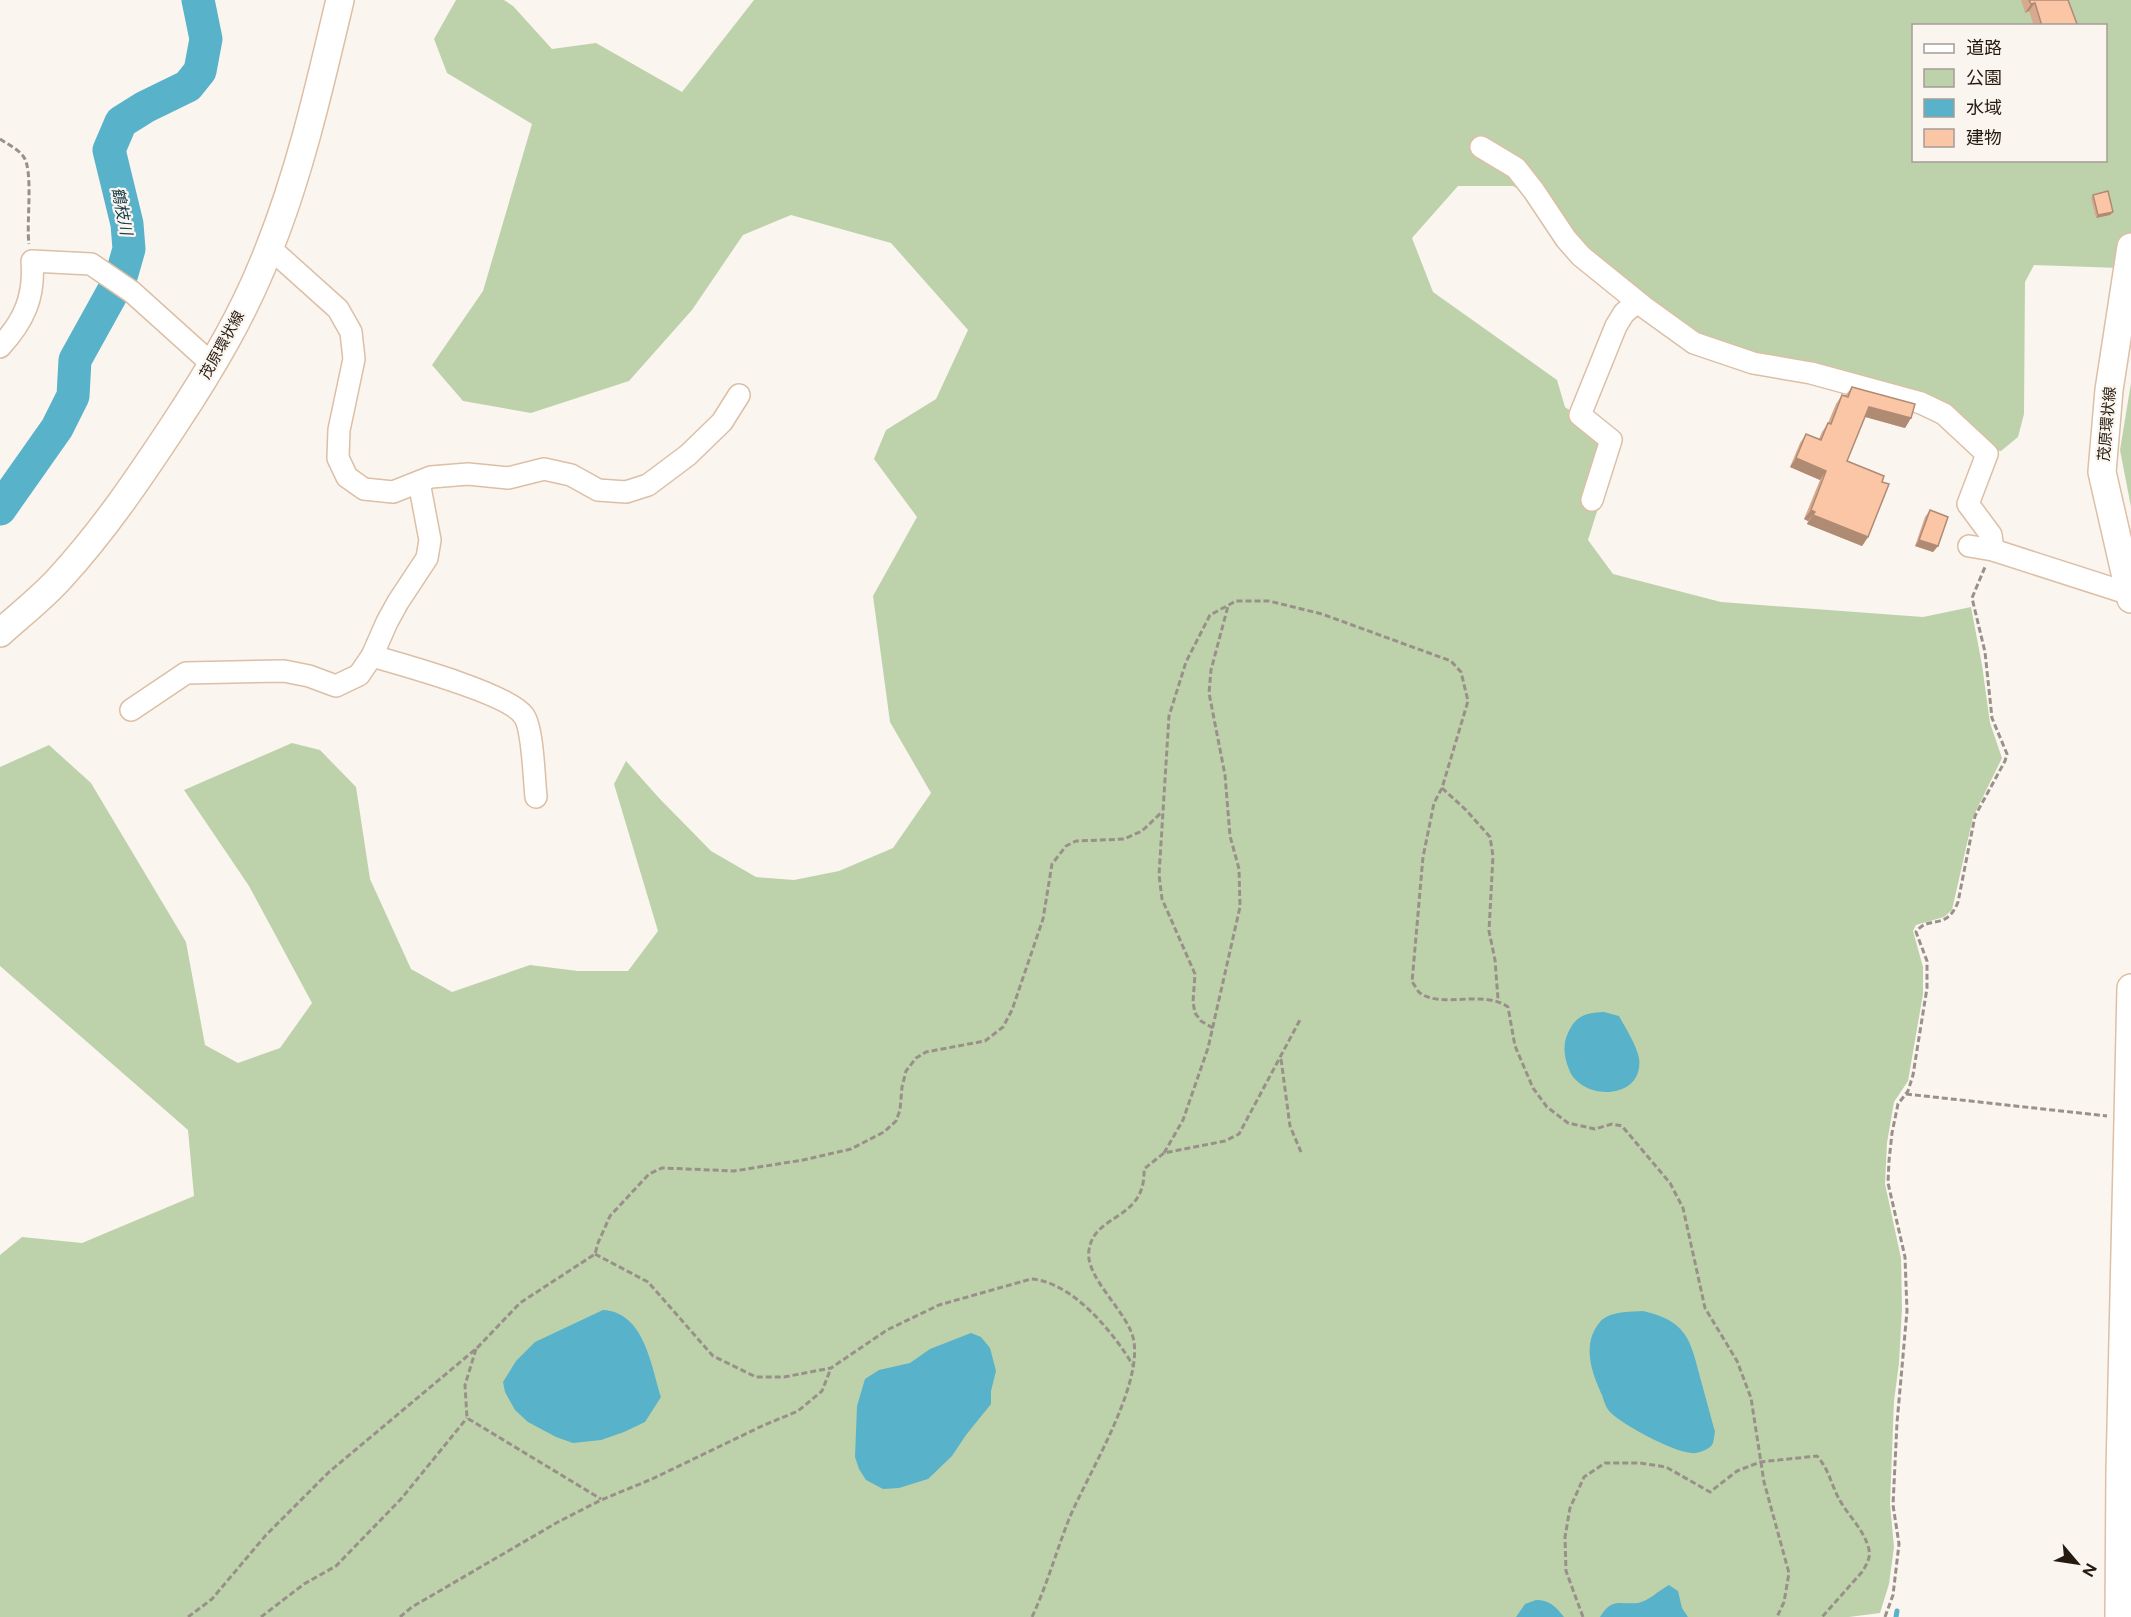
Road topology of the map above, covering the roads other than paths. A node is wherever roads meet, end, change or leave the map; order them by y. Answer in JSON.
{"nodes":[{"id":1,"x":340,"y":0,"type":"edge"},
{"id":2,"x":1481,"y":147,"type":"dead end"},
{"id":3,"x":270,"y":248,"type":"junction"},
{"id":4,"x":2131,"y":248,"type":"edge"},
{"id":5,"x":1637,"y":302,"type":"junction"},
{"id":6,"x":0,"y":347,"type":"edge"},
{"id":7,"x":213,"y":365,"type":"junction"},
{"id":8,"x":739,"y":395,"type":"dead end"},
{"id":9,"x":419,"y":482,"type":"junction"},
{"id":10,"x":1592,"y":500,"type":"dead end"},
{"id":11,"x":1969,"y":546,"type":"dead end"},
{"id":12,"x":1993,"y":550,"type":"junction"},
{"id":13,"x":2130,"y":594,"type":"edge"},
{"id":14,"x":2131,"y":599,"type":"edge"},
{"id":15,"x":0,"y":633,"type":"edge"},
{"id":16,"x":372,"y":656,"type":"junction"},
{"id":17,"x":131,"y":710,"type":"dead end"},
{"id":18,"x":536,"y":797,"type":"dead end"},
{"id":19,"x":2131,"y":988,"type":"edge"},
{"id":20,"x":2119,"y":1617,"type":"edge"}],
"edges":[{"from":1,"to":3,"type":"main road","name":"茂原環状線"},
{"from":2,"to":5,"type":"street"},
{"from":3,"to":7,"type":"main road","name":"茂原環状線"},
{"from":3,"to":9,"type":"street"},
{"from":4,"to":13,"type":"main road","name":"茂原環状線"},
{"from":5,"to":10,"type":"street"},
{"from":5,"to":12,"type":"street"},
{"from":6,"to":7,"type":"street"},
{"from":7,"to":15,"type":"main road","name":"茂原環状線"},
{"from":8,"to":9,"type":"street"},
{"from":9,"to":16,"type":"street"},
{"from":11,"to":12,"type":"street"},
{"from":12,"to":13,"type":"street"},
{"from":13,"to":14,"type":"main road","name":"茂原環状線"},
{"from":16,"to":17,"type":"street"},
{"from":16,"to":18,"type":"street"},
{"from":19,"to":20,"type":"main road"}]}
